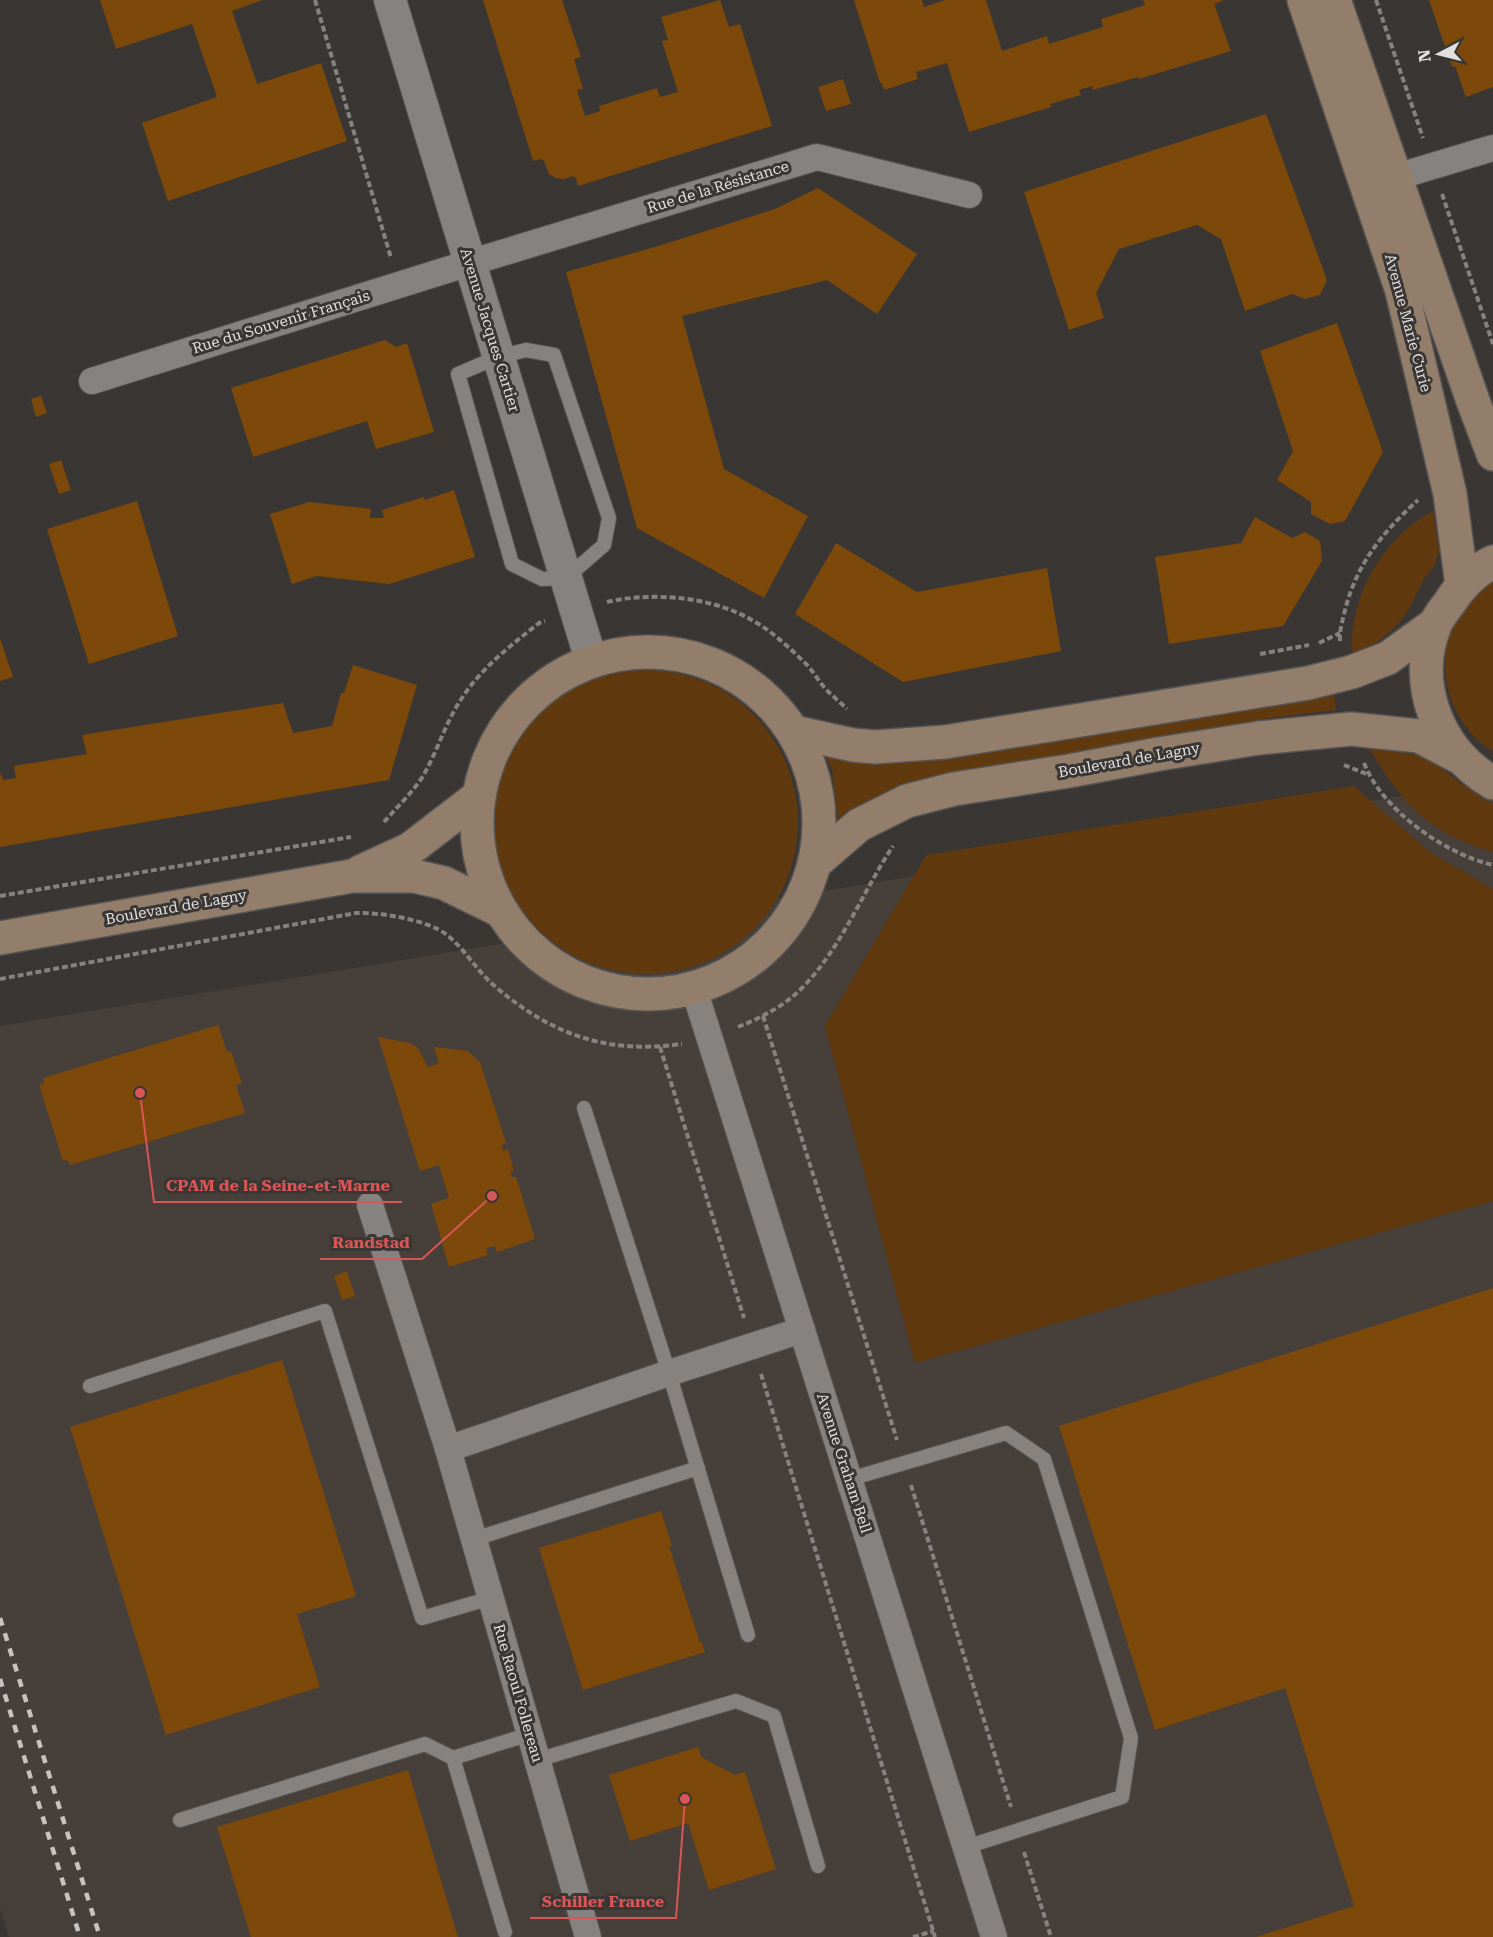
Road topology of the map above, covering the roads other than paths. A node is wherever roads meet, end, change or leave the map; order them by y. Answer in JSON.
{"nodes":[{"id":1,"x":390,"y":0,"type":"edge"},
{"id":2,"x":1304,"y":0,"type":"edge"},
{"id":3,"x":1334,"y":0,"type":"edge"},
{"id":4,"x":1493,"y":148,"type":"edge"},
{"id":5,"x":1396,"y":177,"type":"junction"},
{"id":6,"x":969,"y":195,"type":"dead end"},
{"id":7,"x":469,"y":263,"type":"junction"},
{"id":8,"x":498,"y":357,"type":"junction"},
{"id":9,"x":92,"y":381,"type":"dead end"},
{"id":10,"x":1493,"y":454,"type":"edge"},
{"id":11,"x":1493,"y":562,"type":"edge"},
{"id":12,"x":566,"y":578,"type":"junction"},
{"id":13,"x":1462,"y":585,"type":"junction"},
{"id":14,"x":1435,"y":624,"type":"junction"},
{"id":15,"x":591,"y":660,"type":"junction"},
{"id":16,"x":794,"y":732,"type":"junction"},
{"id":17,"x":1459,"y":757,"type":"junction"},
{"id":18,"x":1493,"y":783,"type":"edge"},
{"id":19,"x":479,"y":796,"type":"junction"},
{"id":20,"x":815,"y":862,"type":"junction"},
{"id":21,"x":352,"y":876,"type":"junction"},
{"id":22,"x":499,"y":909,"type":"junction"},
{"id":23,"x":0,"y":938,"type":"edge"},
{"id":24,"x":694,"y":989,"type":"junction"},
{"id":25,"x":584,"y":1108,"type":"dead end"},
{"id":26,"x":370,"y":1205,"type":"dead end"},
{"id":27,"x":802,"y":1330,"type":"junction"},
{"id":28,"x":669,"y":1373,"type":"junction"},
{"id":29,"x":90,"y":1386,"type":"dead end"},
{"id":30,"x":448,"y":1449,"type":"junction"},
{"id":31,"x":698,"y":1468,"type":"junction"},
{"id":32,"x":850,"y":1479,"type":"junction"},
{"id":33,"x":474,"y":1539,"type":"junction"},
{"id":34,"x":491,"y":1598,"type":"junction"},
{"id":35,"x":748,"y":1635,"type":"dead end"},
{"id":36,"x":530,"y":1734,"type":"junction"},
{"id":37,"x":453,"y":1758,"type":"junction"},
{"id":38,"x":537,"y":1760,"type":"junction"},
{"id":39,"x":180,"y":1820,"type":"dead end"},
{"id":40,"x":966,"y":1847,"type":"junction"},
{"id":41,"x":818,"y":1866,"type":"dead end"},
{"id":42,"x":505,"y":1932,"type":"dead end"},
{"id":43,"x":588,"y":1937,"type":"edge"},
{"id":44,"x":994,"y":1937,"type":"edge"}],
"edges":[{"from":1,"to":7,"type":"street","name":"Avenue Jacques Cartier"},
{"from":2,"to":13,"type":"main road","name":"Avenue Marie Curie"},
{"from":3,"to":5,"type":"main road","name":"Avenue Marie Curie"},
{"from":4,"to":5,"type":"street"},
{"from":5,"to":10,"type":"main road","name":"Avenue Marie Curie"},
{"from":6,"to":7,"type":"street","name":"Rue de la Résistance"},
{"from":7,"to":8,"type":"street","name":"Avenue Jacques Cartier"},
{"from":7,"to":9,"type":"street","name":"Rue du Souvenir Français"},
{"from":8,"to":12,"type":"street","name":"Avenue Jacques Cartier"},
{"from":8,"to":12,"type":"lane"},
{"from":8,"to":12,"type":"lane"},
{"from":11,"to":13,"type":"main road"},
{"from":12,"to":15,"type":"street","name":"Avenue Jacques Cartier"},
{"from":13,"to":14,"type":"main road"},
{"from":14,"to":16,"type":"main road"},
{"from":14,"to":17,"type":"main road"},
{"from":15,"to":16,"type":"main road"},
{"from":15,"to":19,"type":"main road"},
{"from":16,"to":20,"type":"main road"},
{"from":17,"to":18,"type":"main road"},
{"from":17,"to":20,"type":"main road","name":"Boulevard de Lagny"},
{"from":19,"to":21,"type":"main road","name":"Boulevard de Lagny"},
{"from":19,"to":22,"type":"main road"},
{"from":20,"to":24,"type":"main road"},
{"from":21,"to":22,"type":"main road","name":"Boulevard de Lagny"},
{"from":21,"to":23,"type":"main road","name":"Boulevard de Lagny"},
{"from":22,"to":24,"type":"main road"},
{"from":24,"to":27,"type":"street","name":"Avenue Graham Bell"},
{"from":25,"to":28,"type":"lane"},
{"from":26,"to":30,"type":"street","name":"Rue Raoul Follereau"},
{"from":27,"to":28,"type":"street"},
{"from":27,"to":32,"type":"street","name":"Avenue Graham Bell"},
{"from":28,"to":30,"type":"street"},
{"from":28,"to":31,"type":"lane"},
{"from":29,"to":34,"type":"lane"},
{"from":30,"to":33,"type":"street","name":"Rue Raoul Follereau"},
{"from":31,"to":33,"type":"lane"},
{"from":31,"to":35,"type":"lane"},
{"from":32,"to":40,"type":"street","name":"Avenue Graham Bell"},
{"from":32,"to":40,"type":"lane"},
{"from":33,"to":34,"type":"street","name":"Rue Raoul Follereau"},
{"from":34,"to":36,"type":"street","name":"Rue Raoul Follereau"},
{"from":36,"to":37,"type":"lane"},
{"from":36,"to":38,"type":"street","name":"Rue Raoul Follereau"},
{"from":37,"to":39,"type":"lane"},
{"from":37,"to":42,"type":"lane"},
{"from":38,"to":41,"type":"lane"},
{"from":38,"to":43,"type":"street","name":"Rue Raoul Follereau"},
{"from":40,"to":44,"type":"street","name":"Avenue Graham Bell"}]}
